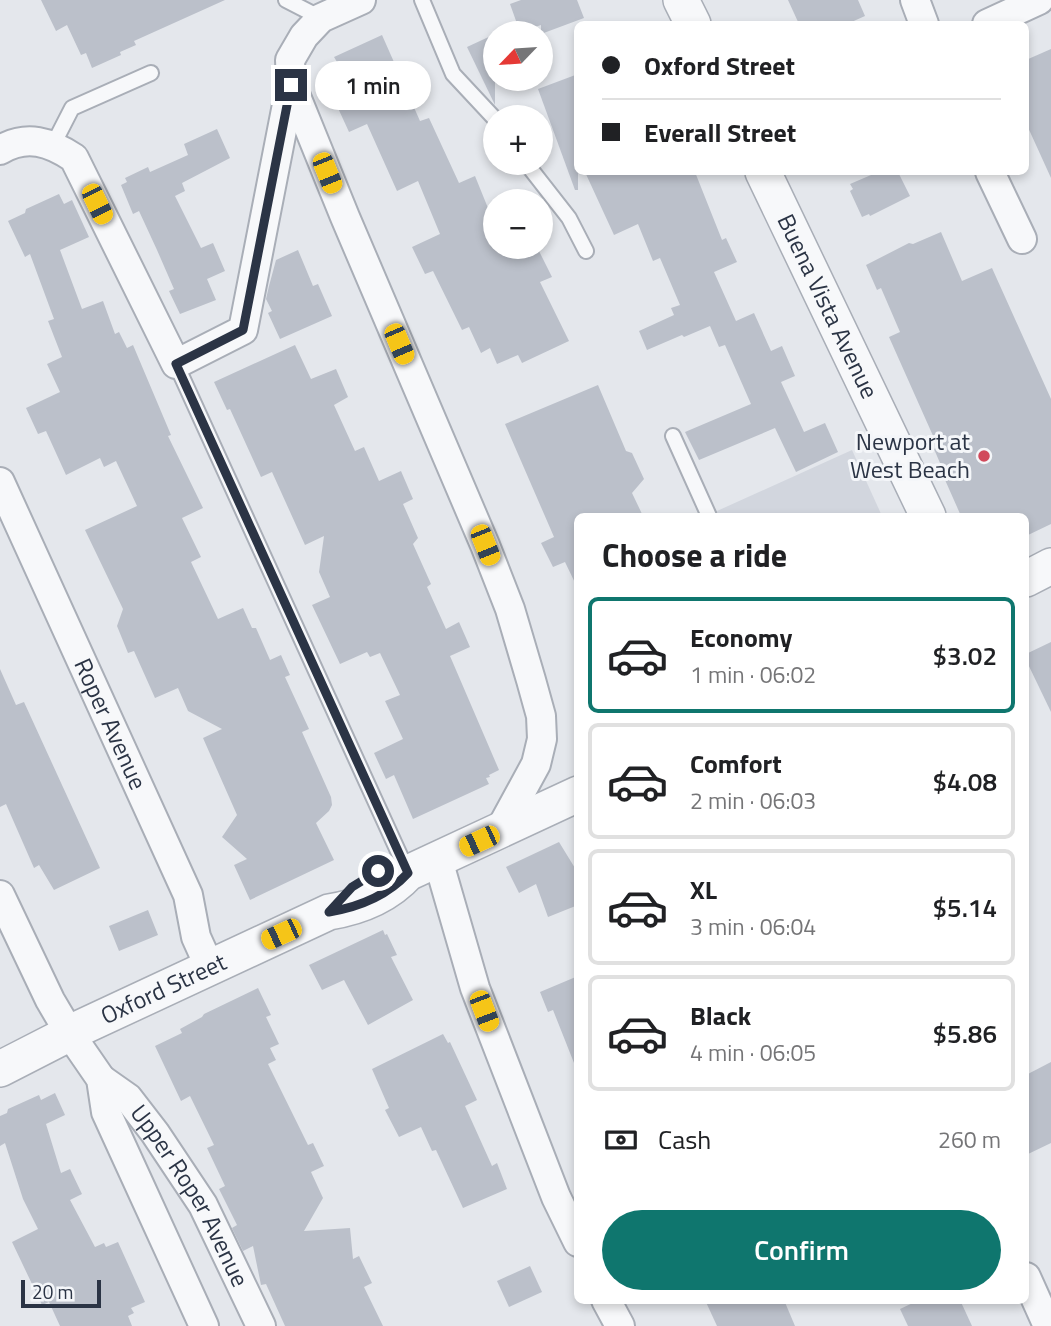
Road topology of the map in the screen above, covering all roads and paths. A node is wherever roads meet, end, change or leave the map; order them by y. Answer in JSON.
{"nodes":[{"id":1,"x":285,"y":0,"type":"edge"},
{"id":2,"x":360,"y":0,"type":"edge"},
{"id":3,"x":422,"y":0,"type":"edge"},
{"id":4,"x":681,"y":0,"type":"edge"},
{"id":5,"x":915,"y":0,"type":"edge"},
{"id":6,"x":1039,"y":0,"type":"edge"},
{"id":7,"x":321,"y":18,"type":"junction"},
{"id":8,"x":692,"y":21,"type":"edge"},
{"id":9,"x":923,"y":21,"type":"edge"},
{"id":10,"x":994,"y":21,"type":"edge"},
{"id":11,"x":151,"y":73,"type":"dead end"},
{"id":12,"x":291,"y":85,"type":"junction"},
{"id":13,"x":483,"y":106,"type":"edge"},
{"id":14,"x":53,"y":145,"type":"junction"},
{"id":15,"x":0,"y":150,"type":"edge"},
{"id":16,"x":535,"y":175,"type":"edge"},
{"id":17,"x":765,"y":175,"type":"edge"},
{"id":18,"x":991,"y":175,"type":"edge"},
{"id":19,"x":1022,"y":239,"type":"dead end"},
{"id":20,"x":586,"y":251,"type":"dead end"},
{"id":21,"x":176,"y":364,"type":"junction"},
{"id":22,"x":673,"y":436,"type":"dead end"},
{"id":23,"x":0,"y":482,"type":"edge"},
{"id":24,"x":708,"y":513,"type":"edge"},
{"id":25,"x":927,"y":513,"type":"edge"},
{"id":26,"x":1051,"y":566,"type":"edge"},
{"id":27,"x":1029,"y":577,"type":"edge"},
{"id":28,"x":574,"y":796,"type":"edge"},
{"id":29,"x":499,"y":832,"type":"junction"},
{"id":30,"x":423,"y":866,"type":"junction"},
{"id":31,"x":0,"y":895,"type":"edge"},
{"id":32,"x":210,"y":968,"type":"junction"},
{"id":33,"x":69,"y":1034,"type":"junction"},
{"id":34,"x":0,"y":1069,"type":"edge"},
{"id":35,"x":101,"y":1079,"type":"junction"},
{"id":36,"x":574,"y":1234,"type":"edge"},
{"id":37,"x":1029,"y":1284,"type":"edge"},
{"id":38,"x":609,"y":1304,"type":"edge"},
{"id":39,"x":204,"y":1326,"type":"edge"},
{"id":40,"x":261,"y":1326,"type":"edge"},
{"id":41,"x":620,"y":1326,"type":"edge"},
{"id":42,"x":1048,"y":1326,"type":"edge"}],
"edges":[{"from":1,"to":7,"type":"lane"},
{"from":2,"to":7,"type":"street"},
{"from":3,"to":13,"type":"lane"},
{"from":4,"to":8,"type":"street"},
{"from":5,"to":9,"type":"street"},
{"from":6,"to":10,"type":"street"},
{"from":7,"to":12,"type":"street"},
{"from":11,"to":14,"type":"lane"},
{"from":12,"to":21,"type":"street"},
{"from":12,"to":29,"type":"street"},
{"from":14,"to":15,"type":"street"},
{"from":14,"to":21,"type":"street"},
{"from":16,"to":20,"type":"lane"},
{"from":17,"to":25,"type":"street","name":"Buena Vista Avenue"},
{"from":18,"to":19,"type":"street"},
{"from":21,"to":30,"type":"lane"},
{"from":22,"to":24,"type":"lane"},
{"from":23,"to":32,"type":"street","name":"Roper Avenue"},
{"from":26,"to":27,"type":"street"},
{"from":28,"to":29,"type":"street","name":"Oxford Street"},
{"from":29,"to":30,"type":"street","name":"Oxford Street"},
{"from":30,"to":32,"type":"street","name":"Oxford Street"},
{"from":30,"to":36,"type":"street"},
{"from":31,"to":33,"type":"street","name":"Upper Roper Avenue"},
{"from":32,"to":33,"type":"street","name":"Oxford Street"},
{"from":33,"to":34,"type":"street","name":"Oxford Street"},
{"from":33,"to":35,"type":"street","name":"Upper Roper Avenue"},
{"from":35,"to":39,"type":"street","name":"Upper Roper Avenue"},
{"from":35,"to":40,"type":"street","name":"Upper Roper Avenue"},
{"from":37,"to":42,"type":"street"},
{"from":38,"to":41,"type":"street"}]}
